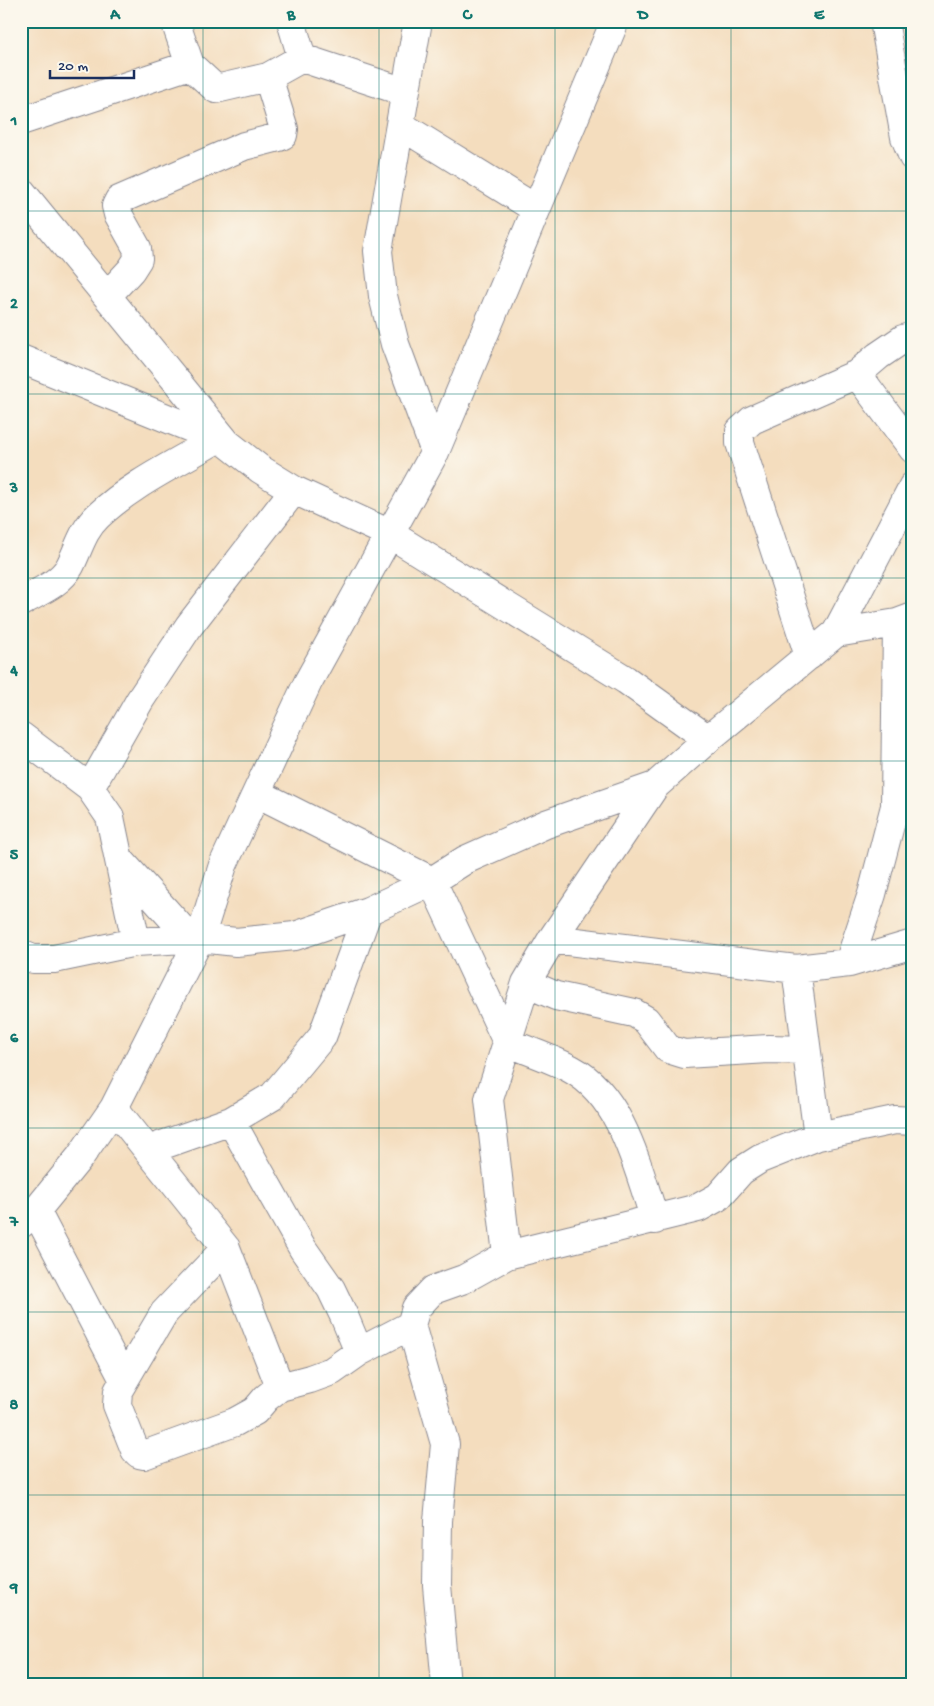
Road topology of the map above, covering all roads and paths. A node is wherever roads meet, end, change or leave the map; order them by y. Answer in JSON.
{"nodes":[{"id":1,"x":175,"y":21,"type":"edge"},
{"id":2,"x":291,"y":21,"type":"edge"},
{"id":3,"x":418,"y":21,"type":"edge"},
{"id":4,"x":615,"y":21,"type":"edge"},
{"id":5,"x":884,"y":21,"type":"edge"},
{"id":6,"x":302,"y":58,"type":"junction"},
{"id":7,"x":190,"y":65,"type":"junction"},
{"id":8,"x":268,"y":77,"type":"junction"},
{"id":9,"x":405,"y":92,"type":"junction"},
{"id":10,"x":21,"y":121,"type":"edge"},
{"id":11,"x":400,"y":125,"type":"junction"},
{"id":12,"x":913,"y":157,"type":"edge"},
{"id":13,"x":21,"y":191,"type":"edge"},
{"id":14,"x":536,"y":209,"type":"junction"},
{"id":15,"x":107,"y":296,"type":"junction"},
{"id":16,"x":913,"y":336,"type":"edge"},
{"id":17,"x":21,"y":359,"type":"edge"},
{"id":18,"x":857,"y":374,"type":"junction"},
{"id":19,"x":222,"y":441,"type":"junction"},
{"id":20,"x":913,"y":449,"type":"edge"},
{"id":21,"x":435,"y":452,"type":"junction"},
{"id":22,"x":913,"y":486,"type":"edge"},
{"id":23,"x":294,"y":490,"type":"junction"},
{"id":24,"x":390,"y":534,"type":"junction"},
{"id":25,"x":21,"y":602,"type":"edge"},
{"id":26,"x":905,"y":620,"type":"edge"},
{"id":27,"x":836,"y":633,"type":"junction"},
{"id":28,"x":809,"y":656,"type":"junction"},
{"id":29,"x":21,"y":736,"type":"edge"},
{"id":30,"x":708,"y":739,"type":"junction"},
{"id":31,"x":655,"y":786,"type":"junction"},
{"id":32,"x":90,"y":788,"type":"junction"},
{"id":33,"x":257,"y":793,"type":"junction"},
{"id":34,"x":118,"y":859,"type":"junction"},
{"id":35,"x":432,"y":881,"type":"junction"},
{"id":36,"x":368,"y":911,"type":"junction"},
{"id":37,"x":195,"y":938,"type":"junction"},
{"id":38,"x":552,"y":939,"type":"junction"},
{"id":39,"x":136,"y":942,"type":"junction"},
{"id":40,"x":913,"y":944,"type":"edge"},
{"id":41,"x":21,"y":954,"type":"edge"},
{"id":42,"x":849,"y":963,"type":"junction"},
{"id":43,"x":796,"y":969,"type":"junction"},
{"id":44,"x":526,"y":983,"type":"junction"},
{"id":45,"x":507,"y":1042,"type":"junction"},
{"id":46,"x":806,"y":1050,"type":"junction"},
{"id":47,"x":114,"y":1108,"type":"junction"},
{"id":48,"x":913,"y":1120,"type":"edge"},
{"id":49,"x":231,"y":1121,"type":"junction"},
{"id":50,"x":818,"y":1136,"type":"junction"},
{"id":51,"x":148,"y":1150,"type":"junction"},
{"id":52,"x":29,"y":1218,"type":"edge"},
{"id":53,"x":655,"y":1220,"type":"junction"},
{"id":54,"x":226,"y":1248,"type":"junction"},
{"id":55,"x":506,"y":1255,"type":"junction"},
{"id":56,"x":411,"y":1325,"type":"junction"},
{"id":57,"x":359,"y":1352,"type":"junction"},
{"id":58,"x":124,"y":1380,"type":"junction"},
{"id":59,"x":280,"y":1387,"type":"junction"},
{"id":60,"x":446,"y":1685,"type":"edge"}],
"edges":[{"from":1,"to":7,"type":"street"},
{"from":2,"to":6,"type":"street"},
{"from":3,"to":9,"type":"street"},
{"from":4,"to":14,"type":"street"},
{"from":5,"to":12,"type":"street"},
{"from":6,"to":8,"type":"street"},
{"from":6,"to":9,"type":"street"},
{"from":7,"to":8,"type":"street"},
{"from":7,"to":10,"type":"street"},
{"from":8,"to":15,"type":"street"},
{"from":9,"to":11,"type":"street"},
{"from":11,"to":14,"type":"street"},
{"from":11,"to":21,"type":"street"},
{"from":13,"to":15,"type":"street"},
{"from":14,"to":21,"type":"street"},
{"from":15,"to":19,"type":"street"},
{"from":16,"to":18,"type":"street"},
{"from":17,"to":19,"type":"street"},
{"from":18,"to":20,"type":"street"},
{"from":18,"to":28,"type":"street"},
{"from":19,"to":23,"type":"street"},
{"from":19,"to":25,"type":"street"},
{"from":21,"to":24,"type":"street"},
{"from":22,"to":27,"type":"street"},
{"from":23,"to":24,"type":"street"},
{"from":23,"to":32,"type":"street"},
{"from":24,"to":30,"type":"street"},
{"from":24,"to":33,"type":"street"},
{"from":26,"to":27,"type":"street"},
{"from":26,"to":42,"type":"street"},
{"from":27,"to":28,"type":"street"},
{"from":28,"to":30,"type":"street"},
{"from":29,"to":32,"type":"street"},
{"from":30,"to":31,"type":"street"},
{"from":31,"to":35,"type":"street"},
{"from":31,"to":38,"type":"street"},
{"from":32,"to":34,"type":"street"},
{"from":33,"to":35,"type":"street"},
{"from":33,"to":37,"type":"street"},
{"from":34,"to":37,"type":"street"},
{"from":34,"to":39,"type":"street"},
{"from":35,"to":36,"type":"street"},
{"from":35,"to":45,"type":"street"},
{"from":36,"to":37,"type":"street"},
{"from":36,"to":49,"type":"street"},
{"from":37,"to":39,"type":"street"},
{"from":37,"to":47,"type":"street"},
{"from":38,"to":43,"type":"street"},
{"from":38,"to":44,"type":"street"},
{"from":39,"to":41,"type":"street"},
{"from":40,"to":42,"type":"street"},
{"from":42,"to":43,"type":"street"},
{"from":43,"to":46,"type":"street"},
{"from":44,"to":45,"type":"street"},
{"from":44,"to":46,"type":"street"},
{"from":45,"to":53,"type":"street"},
{"from":45,"to":55,"type":"street"},
{"from":46,"to":50,"type":"street"},
{"from":47,"to":51,"type":"street"},
{"from":47,"to":52,"type":"street"},
{"from":48,"to":50,"type":"street"},
{"from":49,"to":51,"type":"street"},
{"from":49,"to":57,"type":"street"},
{"from":50,"to":53,"type":"street"},
{"from":51,"to":54,"type":"street"},
{"from":52,"to":58,"type":"street"},
{"from":53,"to":55,"type":"street"},
{"from":54,"to":58,"type":"street"},
{"from":54,"to":59,"type":"street"},
{"from":55,"to":56,"type":"street"},
{"from":56,"to":57,"type":"street"},
{"from":56,"to":60,"type":"street"},
{"from":57,"to":59,"type":"street"},
{"from":58,"to":59,"type":"street"}]}
